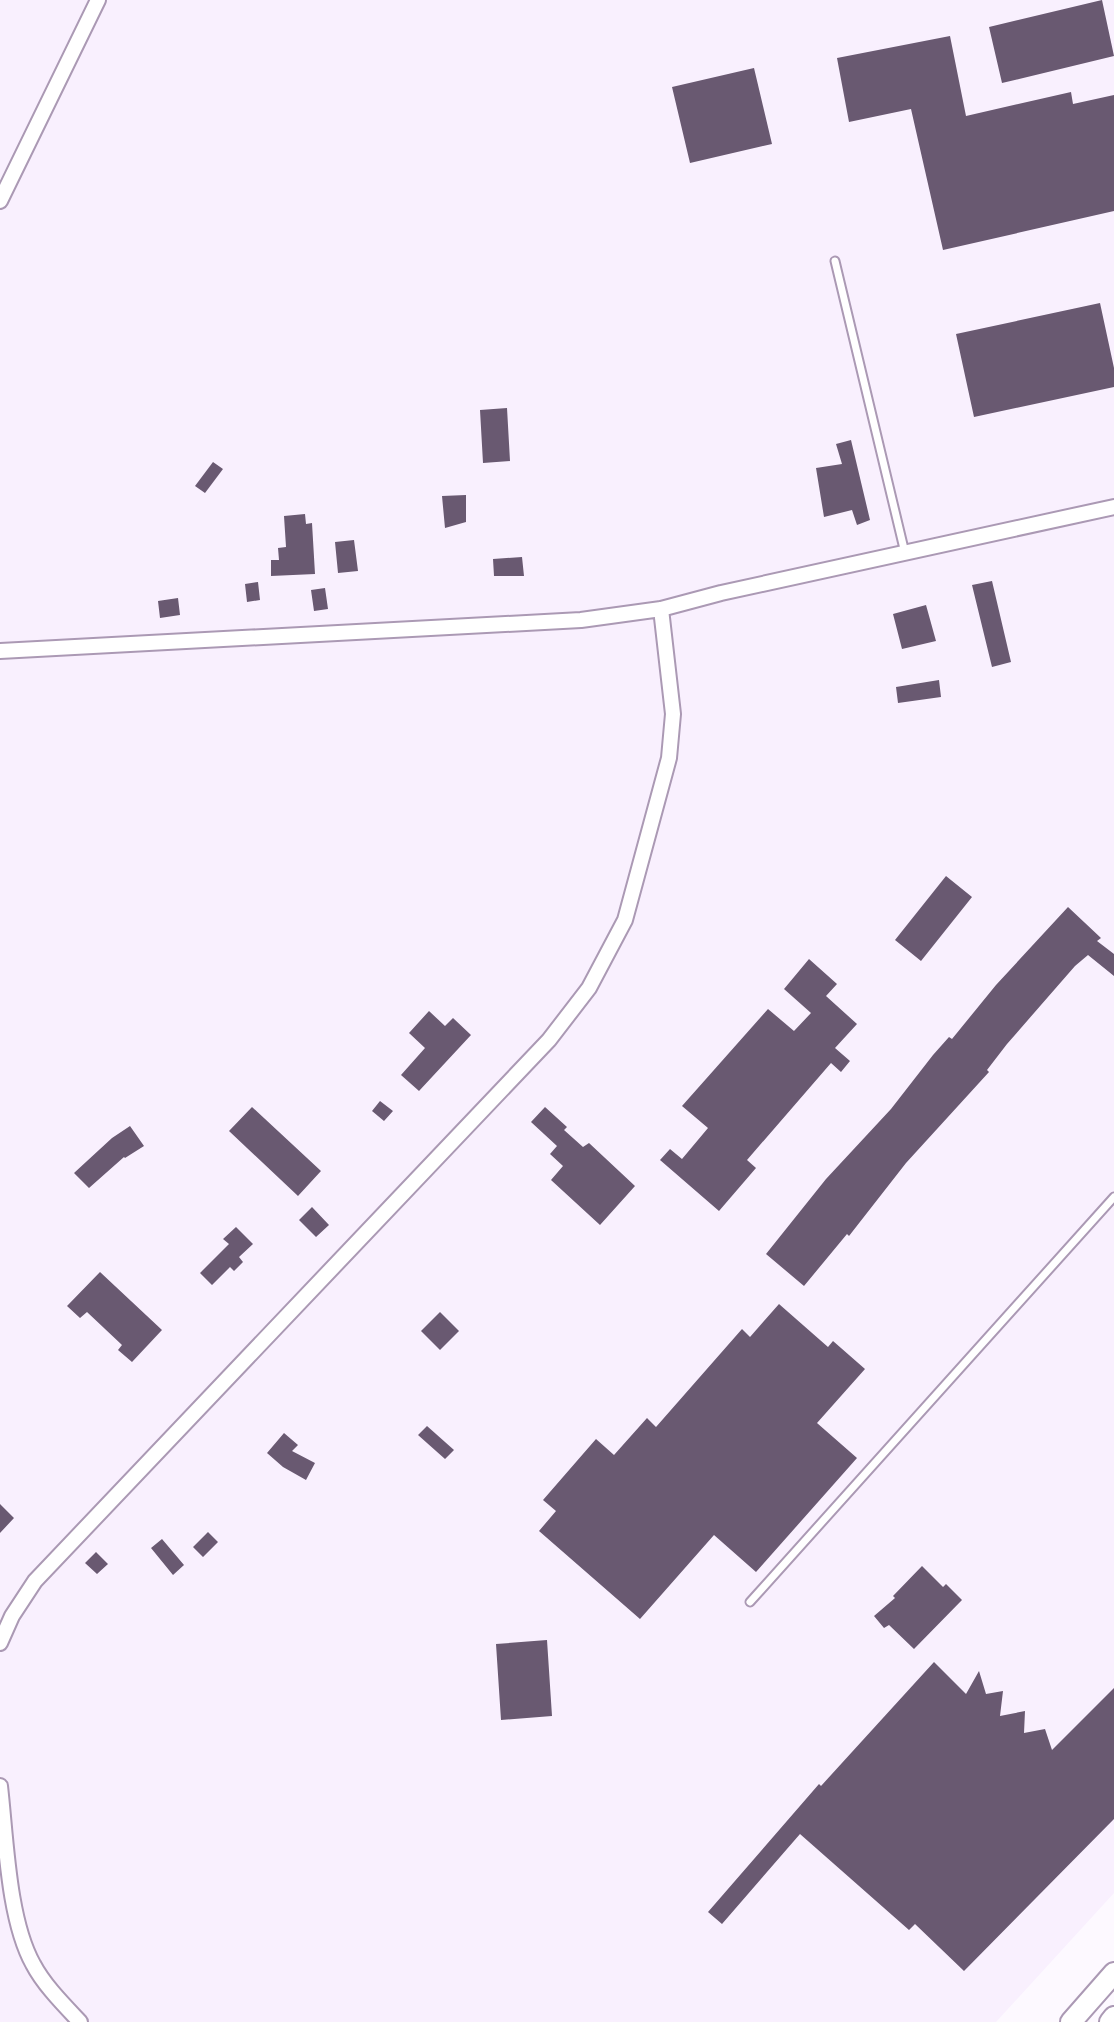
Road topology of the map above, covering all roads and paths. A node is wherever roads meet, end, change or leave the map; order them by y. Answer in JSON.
{"nodes":[{"id":1,"x":98,"y":0,"type":"edge"},
{"id":2,"x":0,"y":201,"type":"edge"},
{"id":3,"x":835,"y":261,"type":"dead end"},
{"id":4,"x":1114,"y":507,"type":"edge"},
{"id":5,"x":905,"y":553,"type":"junction"},
{"id":6,"x":661,"y":609,"type":"junction"},
{"id":7,"x":0,"y":651,"type":"edge"},
{"id":8,"x":1114,"y":1197,"type":"edge"},
{"id":9,"x":750,"y":1602,"type":"dead end"},
{"id":10,"x":0,"y":1643,"type":"edge"},
{"id":11,"x":0,"y":1786,"type":"edge"},
{"id":12,"x":1114,"y":1973,"type":"edge"},
{"id":13,"x":1114,"y":2017,"type":"edge"},
{"id":14,"x":80,"y":2022,"type":"edge"},
{"id":15,"x":1071,"y":2022,"type":"edge"},
{"id":16,"x":1110,"y":2022,"type":"edge"}],
"edges":[{"from":1,"to":2,"type":"street"},
{"from":3,"to":5,"type":"lane"},
{"from":4,"to":5,"type":"street"},
{"from":5,"to":6,"type":"street"},
{"from":6,"to":7,"type":"street"},
{"from":6,"to":10,"type":"street"},
{"from":8,"to":9,"type":"lane"},
{"from":11,"to":14,"type":"street"},
{"from":12,"to":15,"type":"main road"},
{"from":13,"to":16,"type":"main road"}]}
